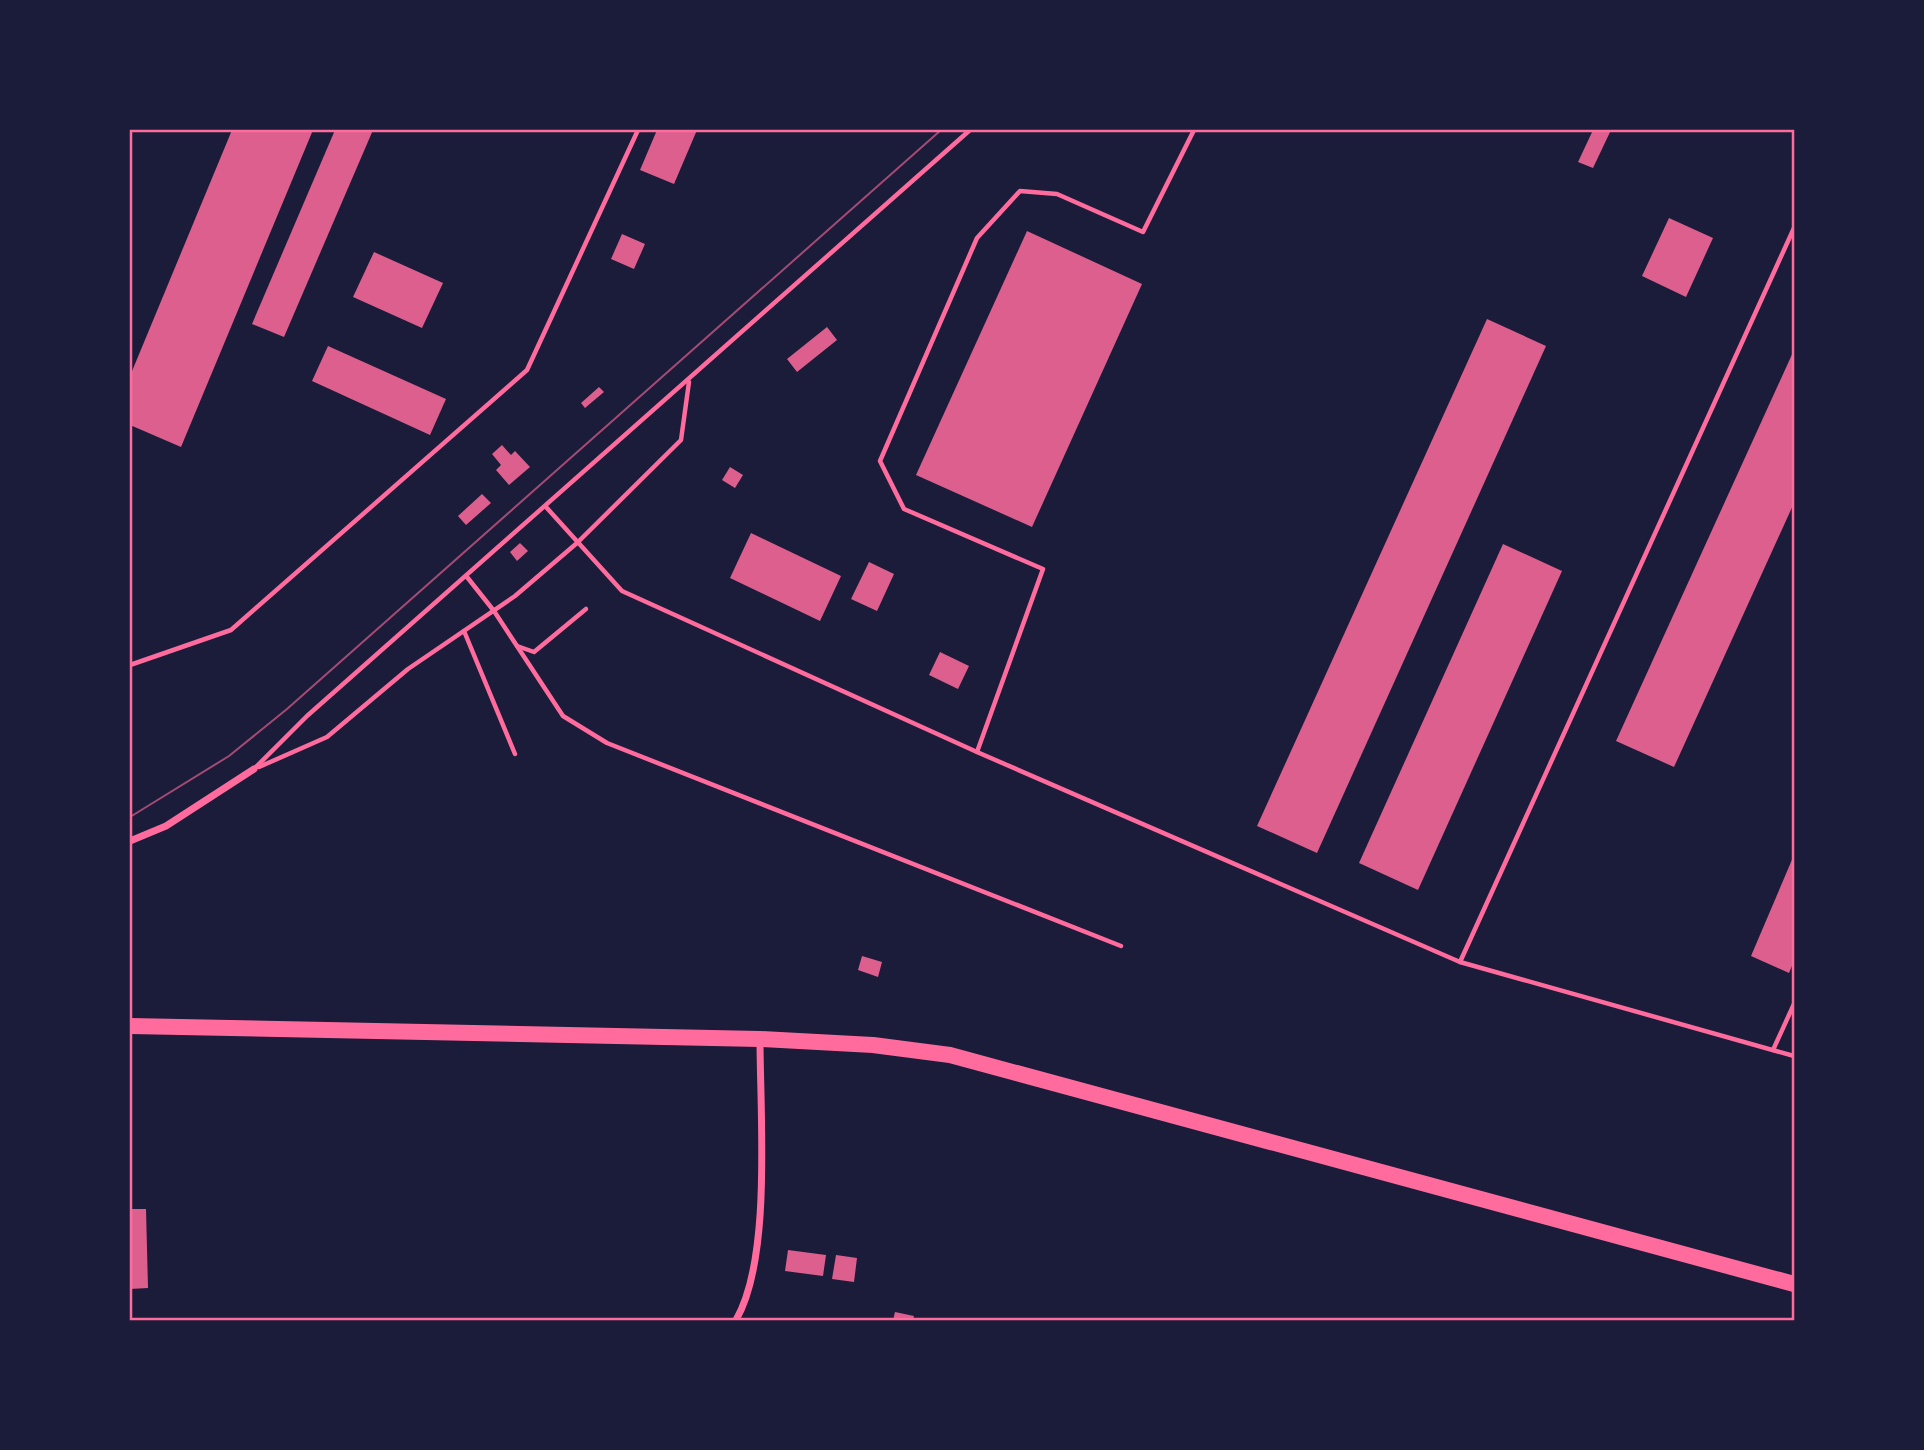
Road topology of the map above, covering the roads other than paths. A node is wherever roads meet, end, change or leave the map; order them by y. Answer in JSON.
{"nodes":[{"id":1,"x":638,"y":130,"type":"edge"},
{"id":2,"x":970,"y":130,"type":"edge"},
{"id":3,"x":1194,"y":130,"type":"edge"},
{"id":4,"x":1794,"y":228,"type":"edge"},
{"id":5,"x":689,"y":381,"type":"junction"},
{"id":6,"x":546,"y":507,"type":"junction"},
{"id":7,"x":577,"y":543,"type":"junction"},
{"id":8,"x":467,"y":577,"type":"junction"},
{"id":9,"x":586,"y":609,"type":"dead end"},
{"id":10,"x":494,"y":611,"type":"junction"},
{"id":11,"x":464,"y":631,"type":"junction"},
{"id":12,"x":516,"y":645,"type":"junction"},
{"id":13,"x":130,"y":665,"type":"edge"},
{"id":14,"x":977,"y":752,"type":"junction"},
{"id":15,"x":515,"y":754,"type":"dead end"},
{"id":16,"x":254,"y":769,"type":"junction"},
{"id":17,"x":130,"y":841,"type":"edge"},
{"id":18,"x":1121,"y":946,"type":"dead end"},
{"id":19,"x":1460,"y":962,"type":"junction"},
{"id":20,"x":1794,"y":1004,"type":"edge"},
{"id":21,"x":134,"y":1026,"type":"edge"},
{"id":22,"x":760,"y":1040,"type":"junction"},
{"id":23,"x":1773,"y":1050,"type":"junction"},
{"id":24,"x":1794,"y":1056,"type":"edge"},
{"id":25,"x":1794,"y":1284,"type":"edge"},
{"id":26,"x":736,"y":1321,"type":"edge"}],
"edges":[{"from":1,"to":13,"type":"lane"},
{"from":2,"to":5,"type":"lane"},
{"from":3,"to":14,"type":"lane"},
{"from":4,"to":19,"type":"lane"},
{"from":5,"to":6,"type":"lane"},
{"from":5,"to":7,"type":"lane"},
{"from":6,"to":7,"type":"lane"},
{"from":6,"to":8,"type":"lane"},
{"from":7,"to":10,"type":"lane"},
{"from":7,"to":14,"type":"lane"},
{"from":8,"to":10,"type":"lane"},
{"from":8,"to":16,"type":"lane"},
{"from":9,"to":12,"type":"lane"},
{"from":10,"to":11,"type":"lane"},
{"from":10,"to":12,"type":"lane"},
{"from":11,"to":15,"type":"lane"},
{"from":11,"to":16,"type":"lane"},
{"from":12,"to":18,"type":"lane"},
{"from":14,"to":19,"type":"lane"},
{"from":16,"to":17,"type":"street"},
{"from":19,"to":23,"type":"lane"},
{"from":20,"to":23,"type":"lane"},
{"from":21,"to":22,"type":"main road"},
{"from":22,"to":25,"type":"main road"},
{"from":22,"to":26,"type":"street"},
{"from":23,"to":24,"type":"lane"}]}
